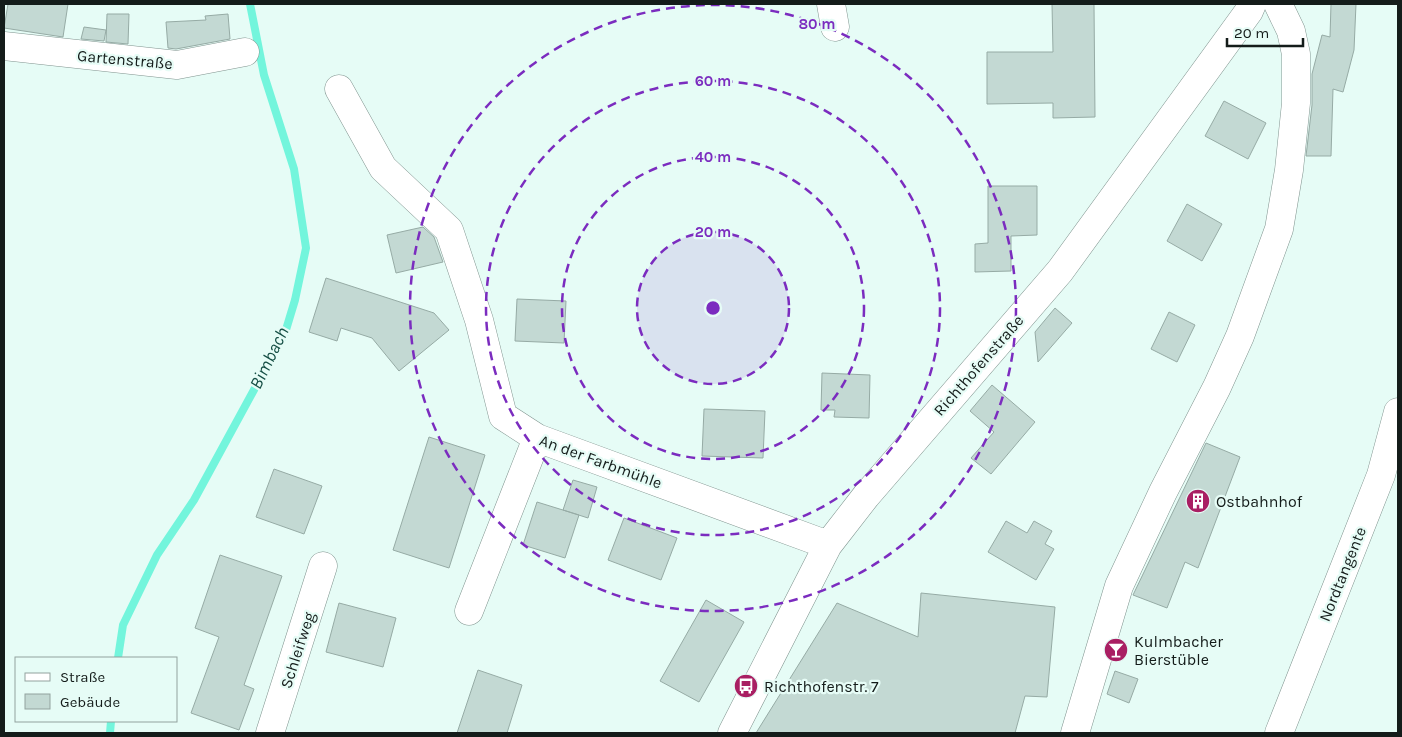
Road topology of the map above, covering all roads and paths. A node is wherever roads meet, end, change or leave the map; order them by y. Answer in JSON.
{"nodes":[{"id":1,"x":1278,"y":4,"type":"edge"},
{"id":2,"x":1250,"y":8,"type":"edge"},
{"id":3,"x":4,"y":46,"type":"edge"},
{"id":4,"x":245,"y":52,"type":"dead end"},
{"id":5,"x":339,"y":89,"type":"dead end"},
{"id":6,"x":1398,"y":412,"type":"edge"},
{"id":7,"x":537,"y":438,"type":"junction"},
{"id":8,"x":828,"y":545,"type":"junction"},
{"id":9,"x":324,"y":566,"type":"dead end"},
{"id":10,"x":469,"y":611,"type":"dead end"},
{"id":11,"x":270,"y":733,"type":"edge"},
{"id":12,"x":732,"y":733,"type":"edge"},
{"id":13,"x":1074,"y":733,"type":"edge"},
{"id":14,"x":1279,"y":733,"type":"edge"}],
"edges":[{"from":1,"to":13,"type":"street"},
{"from":2,"to":8,"type":"street","name":"Richthofenstraße"},
{"from":3,"to":4,"type":"street","name":"Gartenstraße"},
{"from":5,"to":7,"type":"street","name":"An der Farbmühle"},
{"from":6,"to":14,"type":"street","name":"Nordtangente"},
{"from":7,"to":8,"type":"street","name":"An der Farbmühle"},
{"from":7,"to":10,"type":"street"},
{"from":8,"to":12,"type":"street","name":"Richthofenstraße"},
{"from":9,"to":11,"type":"street","name":"Schleifweg"}]}
